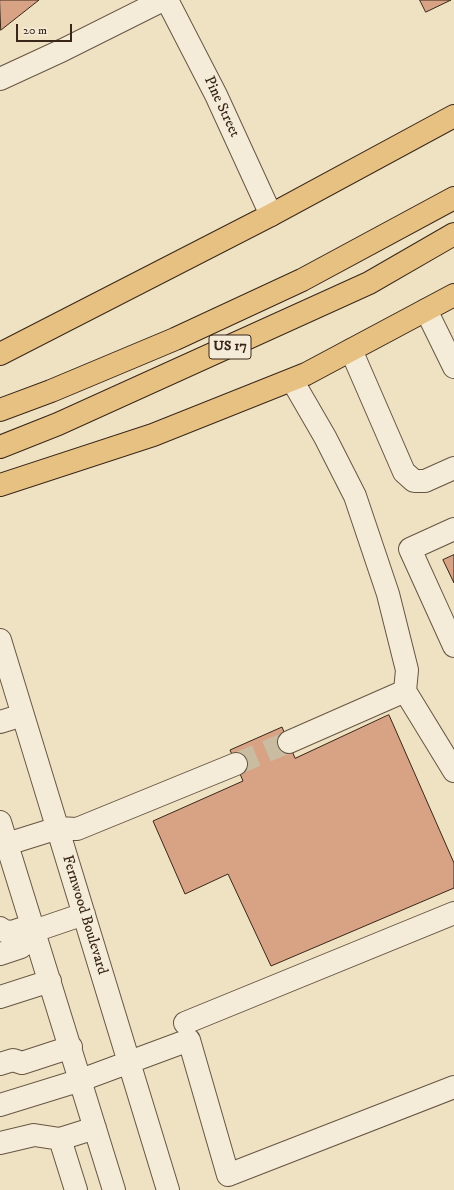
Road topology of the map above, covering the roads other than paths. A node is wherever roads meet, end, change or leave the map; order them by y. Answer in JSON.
{"nodes":[{"id":1,"x":163,"y":0,"type":"edge"},
{"id":2,"x":167,"y":0,"type":"edge"},
{"id":3,"x":0,"y":79,"type":"edge"},
{"id":4,"x":454,"y":116,"type":"edge"},
{"id":5,"x":454,"y":198,"type":"edge"},
{"id":6,"x":271,"y":214,"type":"junction"},
{"id":7,"x":454,"y":234,"type":"edge"},
{"id":8,"x":454,"y":295,"type":"edge"},
{"id":9,"x":426,"y":310,"type":"junction"},
{"id":10,"x":351,"y":350,"type":"junction"},
{"id":11,"x":0,"y":354,"type":"edge"},
{"id":12,"x":454,"y":367,"type":"edge"},
{"id":13,"x":292,"y":380,"type":"junction"},
{"id":14,"x":0,"y":410,"type":"edge"},
{"id":15,"x":0,"y":447,"type":"edge"},
{"id":16,"x":454,"y":468,"type":"edge"},
{"id":17,"x":0,"y":485,"type":"edge"},
{"id":18,"x":454,"y":529,"type":"edge"},
{"id":19,"x":0,"y":640,"type":"edge"},
{"id":20,"x":454,"y":646,"type":"edge"},
{"id":21,"x":405,"y":691,"type":"junction"},
{"id":22,"x":23,"y":714,"type":"junction"},
{"id":23,"x":0,"y":722,"type":"edge"},
{"id":24,"x":289,"y":742,"type":"tunnel mouth"},
{"id":25,"x":236,"y":764,"type":"tunnel mouth"},
{"id":26,"x":454,"y":771,"type":"edge"},
{"id":27,"x":0,"y":822,"type":"edge"},
{"id":28,"x":58,"y":828,"type":"junction"},
{"id":29,"x":7,"y":844,"type":"junction"},
{"id":30,"x":7,"y":868,"type":"edge"},
{"id":31,"x":454,"y":913,"type":"edge"},
{"id":32,"x":84,"y":914,"type":"junction"},
{"id":33,"x":0,"y":928,"type":"edge"},
{"id":34,"x":34,"y":931,"type":"junction"},
{"id":35,"x":0,"y":954,"type":"edge"},
{"id":36,"x":50,"y":981,"type":"junction"},
{"id":37,"x":0,"y":997,"type":"edge"},
{"id":38,"x":186,"y":1026,"type":"junction"},
{"id":39,"x":71,"y":1047,"type":"junction"},
{"id":40,"x":129,"y":1062,"type":"junction"},
{"id":41,"x":22,"y":1063,"type":"junction"},
{"id":42,"x":0,"y":1064,"type":"edge"},
{"id":43,"x":0,"y":1076,"type":"edge"},
{"id":44,"x":81,"y":1080,"type":"junction"},
{"id":45,"x":454,"y":1087,"type":"edge"},
{"id":46,"x":0,"y":1105,"type":"edge"},
{"id":47,"x":95,"y":1128,"type":"junction"},
{"id":48,"x":60,"y":1139,"type":"junction"},
{"id":49,"x":0,"y":1143,"type":"edge"},
{"id":50,"x":76,"y":1190,"type":"edge"},
{"id":51,"x":114,"y":1190,"type":"edge"},
{"id":52,"x":168,"y":1190,"type":"edge"}],
"edges":[{"from":1,"to":3,"type":"street"},
{"from":2,"to":6,"type":"street","name":"Pine Street"},
{"from":4,"to":6,"type":"main road"},
{"from":5,"to":14,"type":"main road","number":"US 17"},
{"from":6,"to":11,"type":"main road"},
{"from":7,"to":15,"type":"main road","number":"US 17"},
{"from":8,"to":9,"type":"main road"},
{"from":9,"to":10,"type":"main road"},
{"from":9,"to":12,"type":"street"},
{"from":10,"to":13,"type":"main road"},
{"from":10,"to":16,"type":"street"},
{"from":13,"to":17,"type":"main road"},
{"from":13,"to":21,"type":"street"},
{"from":18,"to":20,"type":"street"},
{"from":19,"to":22,"type":"street","name":"Fernwood Boulevard"},
{"from":21,"to":24,"type":"street"},
{"from":21,"to":26,"type":"street"},
{"from":22,"to":23,"type":"street"},
{"from":22,"to":28,"type":"street","name":"Fernwood Boulevard"},
{"from":25,"to":28,"type":"street"},
{"from":27,"to":29,"type":"street"},
{"from":28,"to":29,"type":"street"},
{"from":28,"to":32,"type":"street","name":"Fernwood Boulevard"},
{"from":29,"to":30,"type":"street"},
{"from":30,"to":34,"type":"street"},
{"from":31,"to":38,"type":"street"},
{"from":32,"to":34,"type":"street"},
{"from":32,"to":40,"type":"street","name":"Fernwood Boulevard"},
{"from":33,"to":34,"type":"street"},
{"from":34,"to":35,"type":"street"},
{"from":34,"to":36,"type":"street"},
{"from":36,"to":37,"type":"street"},
{"from":36,"to":39,"type":"street"},
{"from":38,"to":40,"type":"street"},
{"from":38,"to":45,"type":"street"},
{"from":39,"to":41,"type":"street"},
{"from":39,"to":44,"type":"street"},
{"from":40,"to":44,"type":"street"},
{"from":40,"to":52,"type":"street","name":"Fernwood Boulevard"},
{"from":41,"to":42,"type":"street"},
{"from":41,"to":43,"type":"street"},
{"from":44,"to":46,"type":"street"},
{"from":44,"to":47,"type":"street"},
{"from":47,"to":48,"type":"street"},
{"from":47,"to":51,"type":"street"},
{"from":48,"to":49,"type":"street"},
{"from":48,"to":50,"type":"street"}]}
